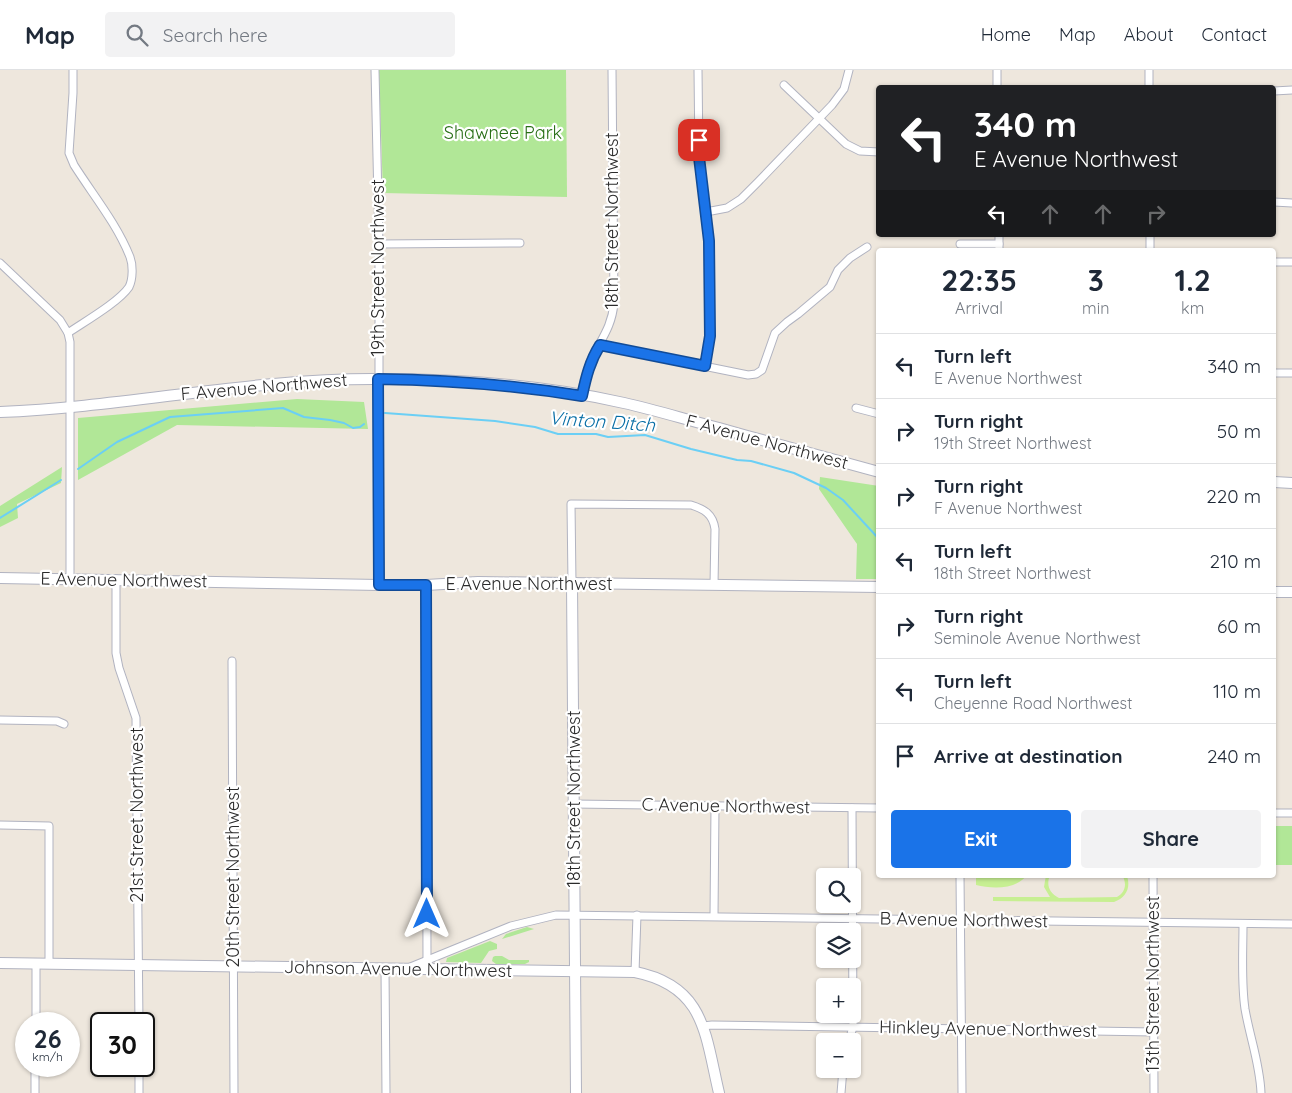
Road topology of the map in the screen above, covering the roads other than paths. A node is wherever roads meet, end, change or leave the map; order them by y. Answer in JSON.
{"nodes":[{"id":1,"x":73,"y":70,"type":"edge"},
{"id":2,"x":375,"y":70,"type":"edge"},
{"id":3,"x":612,"y":70,"type":"edge"},
{"id":4,"x":698,"y":70,"type":"edge"},
{"id":5,"x":849,"y":70,"type":"edge"},
{"id":6,"x":997,"y":70,"type":"edge"},
{"id":7,"x":1149,"y":70,"type":"edge"},
{"id":8,"x":784,"y":85,"type":"dead end"},
{"id":9,"x":997,"y":85,"type":"edge"},
{"id":10,"x":1149,"y":85,"type":"edge"},
{"id":11,"x":1292,"y":90,"type":"edge"},
{"id":12,"x":1276,"y":91,"type":"edge"},
{"id":13,"x":820,"y":119,"type":"junction"},
{"id":14,"x":876,"y":152,"type":"edge"},
{"id":15,"x":1276,"y":202,"type":"edge"},
{"id":16,"x":1292,"y":202,"type":"edge"},
{"id":17,"x":706,"y":212,"type":"junction"},
{"id":18,"x":520,"y":242,"type":"dead end"},
{"id":19,"x":379,"y":244,"type":"junction"},
{"id":20,"x":960,"y":244,"type":"dead end"},
{"id":21,"x":867,"y":247,"type":"dead end"},
{"id":22,"x":999,"y":247,"type":"edge"},
{"id":23,"x":1276,"y":262,"type":"edge"},
{"id":24,"x":1292,"y":262,"type":"edge"},
{"id":25,"x":0,"y":263,"type":"edge"},
{"id":26,"x":68,"y":333,"type":"junction"},
{"id":27,"x":600,"y":345,"type":"junction"},
{"id":28,"x":705,"y":366,"type":"junction"},
{"id":29,"x":1276,"y":373,"type":"edge"},
{"id":30,"x":1292,"y":373,"type":"edge"},
{"id":31,"x":378,"y":379,"type":"junction"},
{"id":32,"x":582,"y":396,"type":"junction"},
{"id":33,"x":71,"y":406,"type":"junction"},
{"id":34,"x":856,"y":408,"type":"dead end"},
{"id":35,"x":0,"y":412,"type":"edge"},
{"id":36,"x":876,"y":413,"type":"edge"},
{"id":37,"x":876,"y":471,"type":"edge"},
{"id":38,"x":1276,"y":482,"type":"edge"},
{"id":39,"x":1292,"y":483,"type":"edge"},
{"id":40,"x":0,"y":578,"type":"edge"},
{"id":41,"x":70,"y":578,"type":"junction"},
{"id":42,"x":116,"y":580,"type":"junction"},
{"id":43,"x":572,"y":583,"type":"junction"},
{"id":44,"x":379,"y":585,"type":"junction"},
{"id":45,"x":426,"y":585,"type":"junction"},
{"id":46,"x":714,"y":585,"type":"junction"},
{"id":47,"x":876,"y":587,"type":"edge"},
{"id":48,"x":1276,"y":592,"type":"edge"},
{"id":49,"x":1292,"y":592,"type":"edge"},
{"id":50,"x":232,"y":661,"type":"dead end"},
{"id":51,"x":0,"y":720,"type":"edge"},
{"id":52,"x":64,"y":724,"type":"dead end"},
{"id":53,"x":573,"y":804,"type":"junction"},
{"id":54,"x":715,"y":806,"type":"junction"},
{"id":55,"x":852,"y":808,"type":"junction"},
{"id":56,"x":876,"y":808,"type":"edge"},
{"id":57,"x":1276,"y":813,"type":"edge"},
{"id":58,"x":1292,"y":813,"type":"edge"},
{"id":59,"x":0,"y":825,"type":"edge"},
{"id":60,"x":960,"y":878,"type":"edge"},
{"id":61,"x":1153,"y":878,"type":"edge"},
{"id":62,"x":574,"y":914,"type":"junction"},
{"id":63,"x":637,"y":916,"type":"junction"},
{"id":64,"x":714,"y":916,"type":"junction"},
{"id":65,"x":853,"y":918,"type":"junction"},
{"id":66,"x":961,"y":919,"type":"junction"},
{"id":67,"x":1153,"y":922,"type":"junction"},
{"id":68,"x":1243,"y":924,"type":"junction"},
{"id":69,"x":1292,"y":924,"type":"edge"},
{"id":70,"x":427,"y":959,"type":"junction"},
{"id":71,"x":0,"y":963,"type":"edge"},
{"id":72,"x":36,"y":964,"type":"junction"},
{"id":73,"x":49,"y":964,"type":"junction"},
{"id":74,"x":138,"y":966,"type":"junction"},
{"id":75,"x":234,"y":968,"type":"junction"},
{"id":76,"x":385,"y":969,"type":"junction"},
{"id":77,"x":405,"y":969,"type":"junction"},
{"id":78,"x":574,"y":971,"type":"junction"},
{"id":79,"x":635,"y":972,"type":"junction"},
{"id":80,"x":36,"y":1012,"type":"edge"},
{"id":81,"x":138,"y":1012,"type":"edge"},
{"id":82,"x":703,"y":1026,"type":"junction"},
{"id":83,"x":853,"y":1027,"type":"junction"},
{"id":84,"x":962,"y":1028,"type":"junction"},
{"id":85,"x":1154,"y":1032,"type":"junction"},
{"id":86,"x":852,"y":1033,"type":"edge"},
{"id":87,"x":35,"y":1077,"type":"edge"},
{"id":88,"x":139,"y":1077,"type":"edge"},
{"id":89,"x":842,"y":1078,"type":"edge"},
{"id":90,"x":35,"y":1093,"type":"edge"},
{"id":91,"x":139,"y":1093,"type":"edge"},
{"id":92,"x":234,"y":1093,"type":"edge"},
{"id":93,"x":386,"y":1093,"type":"edge"},
{"id":94,"x":576,"y":1093,"type":"edge"},
{"id":95,"x":719,"y":1093,"type":"edge"},
{"id":96,"x":841,"y":1093,"type":"edge"},
{"id":97,"x":962,"y":1093,"type":"edge"},
{"id":98,"x":1154,"y":1093,"type":"edge"},
{"id":99,"x":1261,"y":1093,"type":"edge"}],
"edges":[{"from":1,"to":26,"type":"street"},
{"from":2,"to":19,"type":"street","name":"19th Street Northwest"},
{"from":3,"to":27,"type":"street","name":"18th Street Northwest"},
{"from":4,"to":17,"type":"street"},
{"from":5,"to":13,"type":"street"},
{"from":6,"to":9,"type":"street"},
{"from":7,"to":10,"type":"street"},
{"from":8,"to":13,"type":"street"},
{"from":11,"to":12,"type":"street"},
{"from":13,"to":14,"type":"street"},
{"from":13,"to":17,"type":"street"},
{"from":15,"to":16,"type":"street"},
{"from":17,"to":28,"type":"street"},
{"from":18,"to":19,"type":"street"},
{"from":19,"to":31,"type":"street","name":"19th Street Northwest"},
{"from":20,"to":22,"type":"street"},
{"from":21,"to":28,"type":"street"},
{"from":23,"to":24,"type":"street"},
{"from":25,"to":26,"type":"street"},
{"from":26,"to":33,"type":"street"},
{"from":27,"to":28,"type":"street"},
{"from":27,"to":32,"type":"street","name":"18th Street Northwest"},
{"from":29,"to":30,"type":"street"},
{"from":31,"to":32,"type":"street","name":"F Avenue Northwest"},
{"from":31,"to":33,"type":"street","name":"F Avenue Northwest"},
{"from":31,"to":44,"type":"street","name":"19th Street Northwest"},
{"from":32,"to":37,"type":"street","name":"F Avenue Northwest"},
{"from":33,"to":35,"type":"street","name":"F Avenue Northwest"},
{"from":33,"to":41,"type":"street"},
{"from":34,"to":36,"type":"street"},
{"from":38,"to":39,"type":"street"},
{"from":40,"to":41,"type":"street","name":"E Avenue Northwest"},
{"from":41,"to":42,"type":"street","name":"E Avenue Northwest"},
{"from":42,"to":44,"type":"street","name":"E Avenue Northwest"},
{"from":42,"to":74,"type":"street","name":"21st Street Northwest"},
{"from":43,"to":45,"type":"street","name":"E Avenue Northwest"},
{"from":43,"to":46,"type":"street","name":"E Avenue Northwest"},
{"from":43,"to":46,"type":"street","name":"18th Street Northwest"},
{"from":43,"to":53,"type":"street","name":"18th Street Northwest"},
{"from":44,"to":45,"type":"street","name":"E Avenue Northwest"},
{"from":45,"to":70,"type":"street"},
{"from":46,"to":47,"type":"street","name":"E Avenue Northwest"},
{"from":48,"to":49,"type":"street"},
{"from":50,"to":75,"type":"street","name":"20th Street Northwest"},
{"from":51,"to":52,"type":"street"},
{"from":53,"to":54,"type":"street","name":"C Avenue Northwest"},
{"from":53,"to":62,"type":"street","name":"18th Street Northwest"},
{"from":54,"to":55,"type":"street","name":"C Avenue Northwest"},
{"from":54,"to":64,"type":"street"},
{"from":55,"to":56,"type":"street","name":"C Avenue Northwest"},
{"from":55,"to":65,"type":"street"},
{"from":57,"to":58,"type":"street"},
{"from":59,"to":73,"type":"street"},
{"from":60,"to":66,"type":"street"},
{"from":61,"to":67,"type":"street","name":"13th Street Northwest"},
{"from":62,"to":63,"type":"street","name":"B Avenue Northwest"},
{"from":62,"to":70,"type":"street","name":"B Avenue Northwest"},
{"from":62,"to":78,"type":"street","name":"18th Street Northwest"},
{"from":63,"to":64,"type":"street","name":"B Avenue Northwest"},
{"from":63,"to":79,"type":"street"},
{"from":64,"to":65,"type":"street","name":"B Avenue Northwest"},
{"from":65,"to":66,"type":"street","name":"B Avenue Northwest"},
{"from":65,"to":83,"type":"street"},
{"from":66,"to":67,"type":"street","name":"B Avenue Northwest"},
{"from":66,"to":84,"type":"street"},
{"from":67,"to":68,"type":"street","name":"B Avenue Northwest"},
{"from":67,"to":85,"type":"street","name":"13th Street Northwest"},
{"from":68,"to":69,"type":"street","name":"B Avenue Northwest"},
{"from":68,"to":99,"type":"street"},
{"from":70,"to":77,"type":"street","name":"B Avenue Northwest"},
{"from":71,"to":72,"type":"street","name":"Johnson Avenue Northwest"},
{"from":72,"to":73,"type":"street","name":"Johnson Avenue Northwest"},
{"from":72,"to":80,"type":"street"},
{"from":73,"to":74,"type":"street","name":"Johnson Avenue Northwest"},
{"from":74,"to":75,"type":"street","name":"Johnson Avenue Northwest"},
{"from":74,"to":81,"type":"street","name":"21st Street Northwest"},
{"from":75,"to":76,"type":"street","name":"Johnson Avenue Northwest"},
{"from":75,"to":92,"type":"street","name":"20th Street Northwest"},
{"from":76,"to":77,"type":"street","name":"Johnson Avenue Northwest"},
{"from":76,"to":93,"type":"street"},
{"from":77,"to":78,"type":"street","name":"Johnson Avenue Northwest"},
{"from":78,"to":79,"type":"street","name":"Johnson Avenue Northwest"},
{"from":78,"to":94,"type":"street","name":"18th Street Northwest"},
{"from":79,"to":82,"type":"street","name":"Johnson Avenue Northwest"},
{"from":82,"to":83,"type":"street","name":"Hinkley Avenue Northwest"},
{"from":82,"to":95,"type":"street","name":"Johnson Avenue Northwest"},
{"from":83,"to":84,"type":"street","name":"Hinkley Avenue Northwest"},
{"from":83,"to":86,"type":"street"},
{"from":84,"to":85,"type":"street","name":"Hinkley Avenue Northwest"},
{"from":84,"to":97,"type":"street"},
{"from":85,"to":98,"type":"street","name":"13th Street Northwest"},
{"from":87,"to":90,"type":"street"},
{"from":88,"to":91,"type":"street"},
{"from":89,"to":96,"type":"street"}]}
